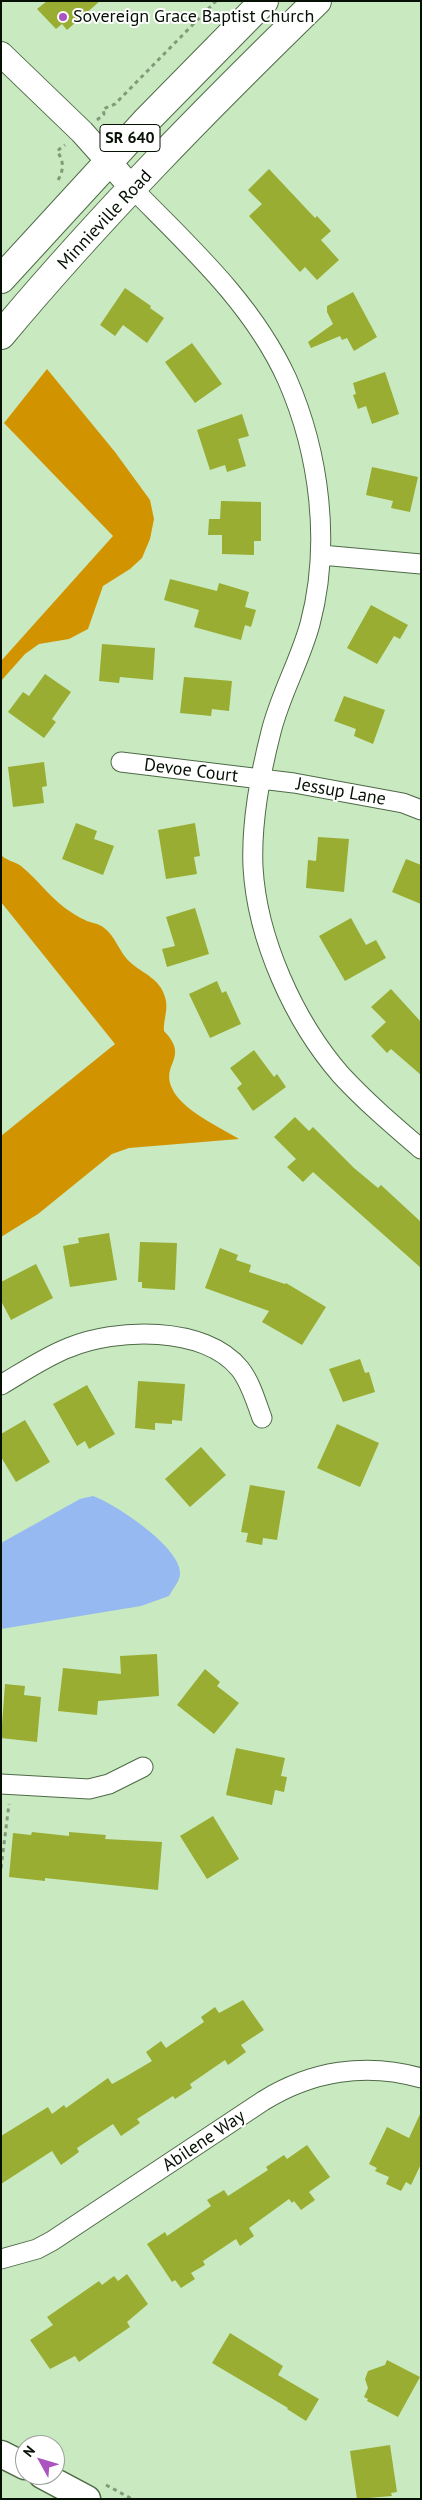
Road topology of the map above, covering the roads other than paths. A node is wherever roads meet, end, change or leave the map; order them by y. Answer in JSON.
{"nodes":[{"id":1,"x":264,"y":1,"type":"edge"},
{"id":2,"x":316,"y":1,"type":"edge"},
{"id":3,"x":1,"y":54,"type":"edge"},
{"id":4,"x":109,"y":162,"type":"junction"},
{"id":5,"x":133,"y":189,"type":"junction"},
{"id":6,"x":1,"y":279,"type":"edge"},
{"id":7,"x":1,"y":335,"type":"edge"},
{"id":8,"x":320,"y":556,"type":"junction"},
{"id":9,"x":421,"y":564,"type":"edge"},
{"id":10,"x":121,"y":762,"type":"dead end"},
{"id":11,"x":261,"y":780,"type":"junction"},
{"id":12,"x":421,"y":810,"type":"edge"},
{"id":13,"x":421,"y":1149,"type":"edge"},
{"id":14,"x":1,"y":1385,"type":"edge"},
{"id":15,"x":262,"y":1418,"type":"dead end"},
{"id":16,"x":143,"y":1767,"type":"dead end"},
{"id":17,"x":1,"y":1784,"type":"edge"},
{"id":18,"x":421,"y":2078,"type":"edge"},
{"id":19,"x":1,"y":2259,"type":"edge"},
{"id":20,"x":1,"y":2454,"type":"edge"},
{"id":21,"x":15,"y":2461,"type":"edge"},
{"id":22,"x":61,"y":2485,"type":"edge"},
{"id":23,"x":87,"y":2499,"type":"edge"}],
"edges":[{"from":1,"to":4,"type":"main road","name":"Minnieville Road","number":"SR 640"},
{"from":2,"to":5,"type":"main road","name":"Minnieville Road","number":"SR 640"},
{"from":3,"to":4,"type":"street"},
{"from":4,"to":5,"type":"street"},
{"from":4,"to":6,"type":"main road","name":"Minnieville Road","number":"SR 640"},
{"from":5,"to":7,"type":"main road","name":"Minnieville Road","number":"SR 640"},
{"from":5,"to":8,"type":"street"},
{"from":8,"to":9,"type":"street"},
{"from":8,"to":11,"type":"street"},
{"from":10,"to":11,"type":"street","name":"Devoe Court"},
{"from":11,"to":12,"type":"street","name":"Jessup Lane"},
{"from":11,"to":13,"type":"street"},
{"from":14,"to":15,"type":"street"},
{"from":16,"to":17,"type":"street"},
{"from":18,"to":19,"type":"street","name":"Abilene Way"},
{"from":20,"to":21,"type":"main road"},
{"from":22,"to":23,"type":"main road"}]}
